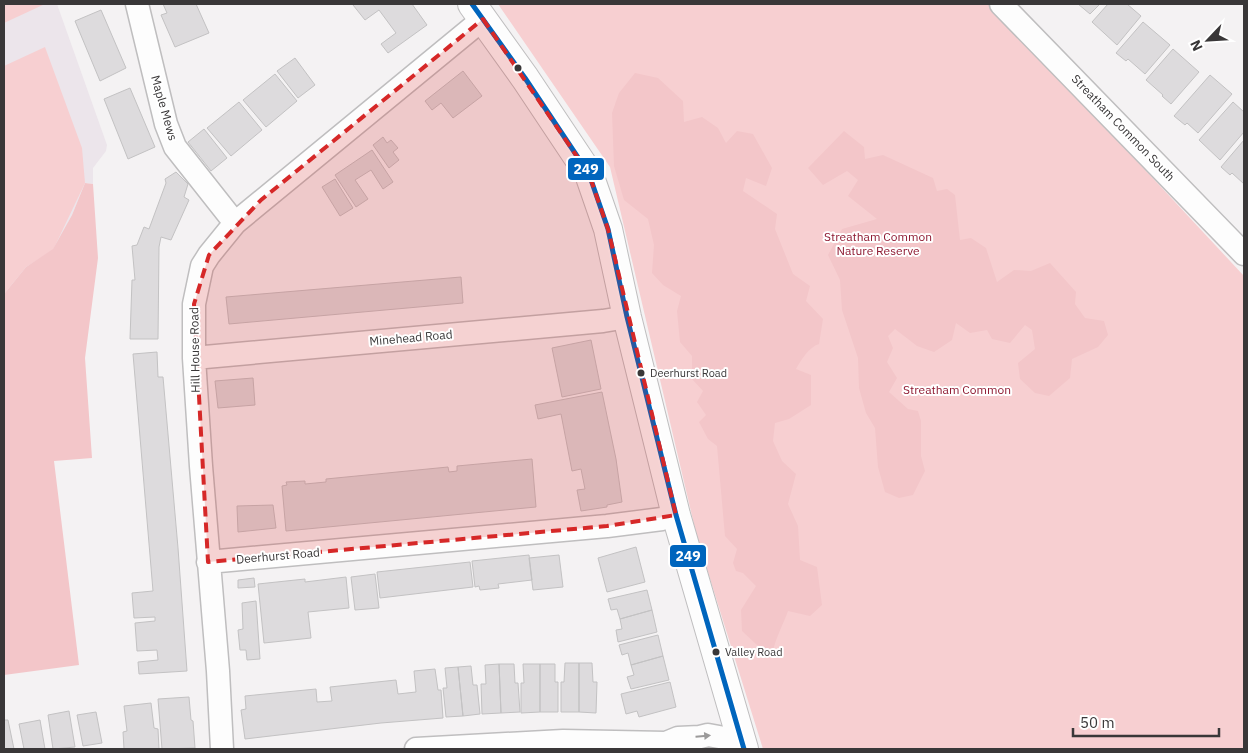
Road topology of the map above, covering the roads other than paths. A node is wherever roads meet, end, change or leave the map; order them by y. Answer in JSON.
{"nodes":[{"id":1,"x":137,"y":4,"type":"edge"},
{"id":2,"x":1001,"y":4,"type":"edge"},
{"id":3,"x":478,"y":11,"type":"edge"},
{"id":4,"x":235,"y":223,"type":"junction"},
{"id":5,"x":1244,"y":254,"type":"edge"},
{"id":6,"x":627,"y":317,"type":"junction"},
{"id":7,"x":194,"y":358,"type":"junction"},
{"id":8,"x":676,"y":515,"type":"junction"},
{"id":9,"x":208,"y":562,"type":"junction"},
{"id":10,"x":669,"y":746,"type":"edge"},
{"id":11,"x":738,"y":746,"type":"edge"},
{"id":12,"x":222,"y":749,"type":"edge"},
{"id":13,"x":416,"y":749,"type":"edge"}],
"edges":[{"from":1,"to":4,"type":"street","name":"Maple Mews"},
{"from":2,"to":5,"type":"street","name":"Streatham Common South"},
{"from":3,"to":4,"type":"street","name":"Hill House Road"},
{"from":3,"to":6,"type":"main road"},
{"from":4,"to":7,"type":"street","name":"Hill House Road"},
{"from":6,"to":7,"type":"street","name":"Minehead Road"},
{"from":6,"to":8,"type":"main road"},
{"from":7,"to":9,"type":"street","name":"Hill House Road"},
{"from":8,"to":9,"type":"street","name":"Deerhurst Road"},
{"from":8,"to":11,"type":"main road"},
{"from":9,"to":12,"type":"street","name":"Hill House Road"},
{"from":10,"to":11,"type":"street","one_way":true},
{"from":10,"to":13,"type":"street"}]}
